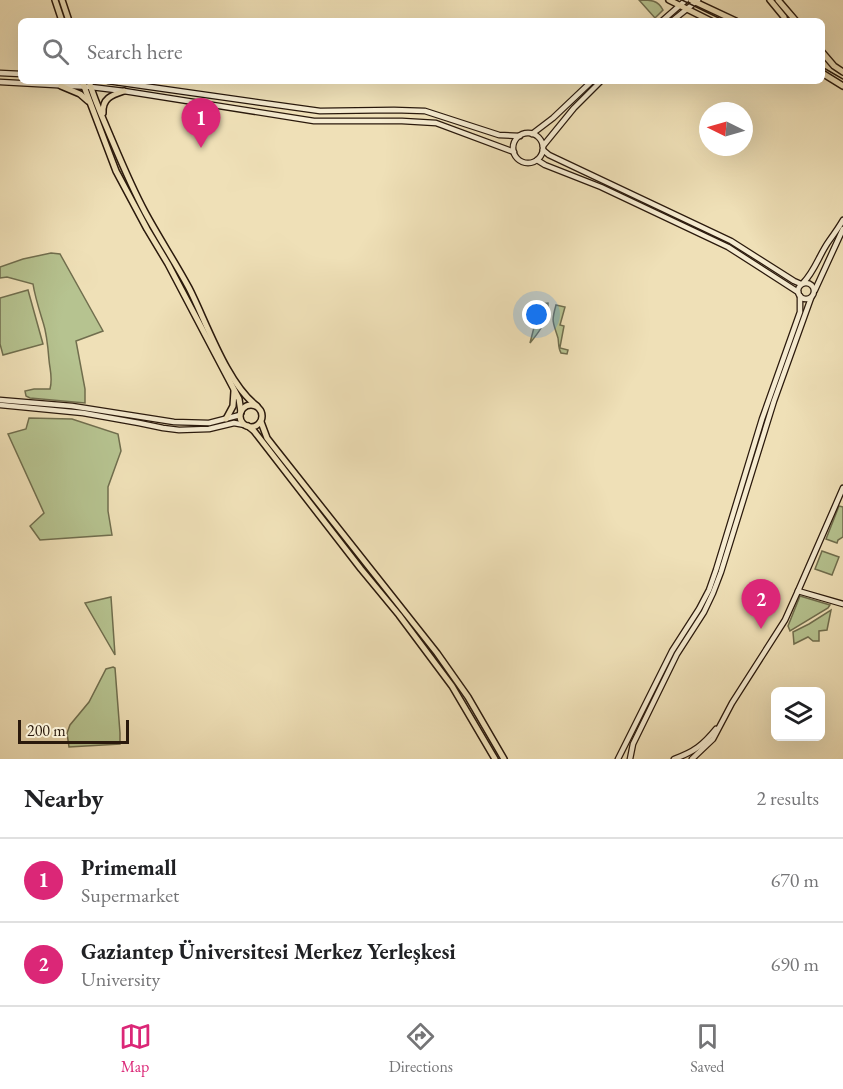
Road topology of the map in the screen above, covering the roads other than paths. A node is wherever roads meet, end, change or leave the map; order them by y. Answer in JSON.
{"nodes":[{"id":1,"x":56,"y":0,"type":"edge"},
{"id":2,"x":669,"y":0,"type":"edge"},
{"id":3,"x":770,"y":0,"type":"edge"},
{"id":4,"x":778,"y":0,"type":"edge"},
{"id":5,"x":692,"y":1,"type":"edge"},
{"id":6,"x":61,"y":5,"type":"edge"},
{"id":7,"x":680,"y":6,"type":"junction"},
{"id":8,"x":686,"y":10,"type":"junction"},
{"id":9,"x":666,"y":18,"type":"edge"},
{"id":10,"x":676,"y":18,"type":"edge"},
{"id":11,"x":704,"y":18,"type":"edge"},
{"id":12,"x":729,"y":18,"type":"edge"},
{"id":13,"x":784,"y":18,"type":"edge"},
{"id":14,"x":793,"y":18,"type":"edge"},
{"id":15,"x":825,"y":56,"type":"edge"},
{"id":16,"x":825,"y":62,"type":"edge"},
{"id":17,"x":834,"y":66,"type":"junction"},
{"id":18,"x":843,"y":72,"type":"edge"},
{"id":19,"x":0,"y":73,"type":"edge"},
{"id":20,"x":18,"y":74,"type":"edge"},
{"id":21,"x":825,"y":75,"type":"edge"},
{"id":22,"x":0,"y":82,"type":"edge"},
{"id":23,"x":18,"y":83,"type":"edge"},
{"id":24,"x":30,"y":84,"type":"edge"},
{"id":25,"x":83,"y":84,"type":"edge"},
{"id":26,"x":90,"y":84,"type":"edge"},
{"id":27,"x":131,"y":84,"type":"edge"},
{"id":28,"x":589,"y":84,"type":"edge"},
{"id":29,"x":598,"y":84,"type":"edge"},
{"id":30,"x":61,"y":86,"type":"junction"},
{"id":31,"x":843,"y":86,"type":"edge"},
{"id":32,"x":124,"y":91,"type":"junction"},
{"id":33,"x":90,"y":104,"type":"junction"},
{"id":34,"x":104,"y":121,"type":"junction"},
{"id":35,"x":532,"y":134,"type":"junction"},
{"id":36,"x":520,"y":136,"type":"junction"},
{"id":37,"x":543,"y":148,"type":"junction"},
{"id":38,"x":514,"y":152,"type":"junction"},
{"id":39,"x":537,"y":160,"type":"junction"},
{"id":40,"x":843,"y":220,"type":"edge"},
{"id":41,"x":843,"y":229,"type":"edge"},
{"id":42,"x":838,"y":235,"type":"junction"},
{"id":43,"x":802,"y":284,"type":"junction"},
{"id":44,"x":814,"y":290,"type":"junction"},
{"id":45,"x":799,"y":294,"type":"junction"},
{"id":46,"x":811,"y":298,"type":"junction"},
{"id":47,"x":234,"y":390,"type":"junction"},
{"id":48,"x":0,"y":400,"type":"edge"},
{"id":49,"x":0,"y":405,"type":"edge"},
{"id":50,"x":257,"y":406,"type":"junction"},
{"id":51,"x":241,"y":413,"type":"junction"},
{"id":52,"x":226,"y":419,"type":"junction"},
{"id":53,"x":261,"y":422,"type":"junction"},
{"id":54,"x":246,"y":426,"type":"junction"},
{"id":55,"x":843,"y":488,"type":"edge"},
{"id":56,"x":798,"y":591,"type":"junction"},
{"id":57,"x":843,"y":604,"type":"edge"},
{"id":58,"x":721,"y":723,"type":"junction"},
{"id":59,"x":632,"y":749,"type":"junction"},
{"id":60,"x":495,"y":759,"type":"edge"},
{"id":61,"x":504,"y":759,"type":"edge"},
{"id":62,"x":618,"y":759,"type":"edge"},
{"id":63,"x":630,"y":759,"type":"edge"},
{"id":64,"x":634,"y":759,"type":"edge"},
{"id":65,"x":674,"y":759,"type":"edge"},
{"id":66,"x":692,"y":759,"type":"edge"}],
"edges":[{"from":1,"to":6,"type":"main road"},
{"from":2,"to":7,"type":"main road"},
{"from":3,"to":13,"type":"main road"},
{"from":4,"to":14,"type":"main road"},
{"from":5,"to":7,"type":"street"},
{"from":5,"to":8,"type":"street"},
{"from":5,"to":12,"type":"main road"},
{"from":7,"to":8,"type":"main road"},
{"from":7,"to":9,"type":"street"},
{"from":8,"to":10,"type":"street"},
{"from":8,"to":11,"type":"main road"},
{"from":15,"to":17,"type":"main road"},
{"from":16,"to":17,"type":"main road"},
{"from":17,"to":18,"type":"main road"},
{"from":19,"to":20,"type":"street"},
{"from":21,"to":31,"type":"main road"},
{"from":22,"to":23,"type":"street"},
{"from":24,"to":30,"type":"street"},
{"from":25,"to":26,"type":"street"},
{"from":25,"to":30,"type":"street"},
{"from":25,"to":33,"type":"main road"},
{"from":26,"to":32,"type":"street"},
{"from":26,"to":34,"type":"main road"},
{"from":27,"to":36,"type":"street"},
{"from":28,"to":35,"type":"street"},
{"from":29,"to":37,"type":"street"},
{"from":30,"to":33,"type":"main road"},
{"from":32,"to":34,"type":"main road"},
{"from":32,"to":38,"type":"street"},
{"from":33,"to":47,"type":"main road"},
{"from":34,"to":50,"type":"main road"},
{"from":35,"to":36,"type":"street"},
{"from":35,"to":37,"type":"street"},
{"from":36,"to":38,"type":"street"},
{"from":37,"to":39,"type":"street"},
{"from":37,"to":43,"type":"street"},
{"from":38,"to":39,"type":"street"},
{"from":39,"to":45,"type":"street"},
{"from":40,"to":42,"type":"street"},
{"from":41,"to":42,"type":"street"},
{"from":42,"to":43,"type":"street"},
{"from":42,"to":44,"type":"street"},
{"from":43,"to":44,"type":"street"},
{"from":43,"to":45,"type":"street"},
{"from":44,"to":46,"type":"street"},
{"from":45,"to":46,"type":"street"},
{"from":45,"to":62,"type":"street"},
{"from":46,"to":59,"type":"street"},
{"from":47,"to":51,"type":"main road"},
{"from":47,"to":52,"type":"main road"},
{"from":48,"to":52,"type":"street"},
{"from":49,"to":54,"type":"street"},
{"from":50,"to":51,"type":"main road"},
{"from":50,"to":53,"type":"main road"},
{"from":51,"to":52,"type":"street"},
{"from":51,"to":54,"type":"main road"},
{"from":53,"to":54,"type":"main road"},
{"from":53,"to":61,"type":"main road"},
{"from":54,"to":60,"type":"main road"},
{"from":55,"to":56,"type":"street"},
{"from":56,"to":57,"type":"street"},
{"from":56,"to":58,"type":"street"},
{"from":58,"to":65,"type":"street"},
{"from":58,"to":66,"type":"street"},
{"from":59,"to":63,"type":"street"},
{"from":59,"to":64,"type":"street"}]}
